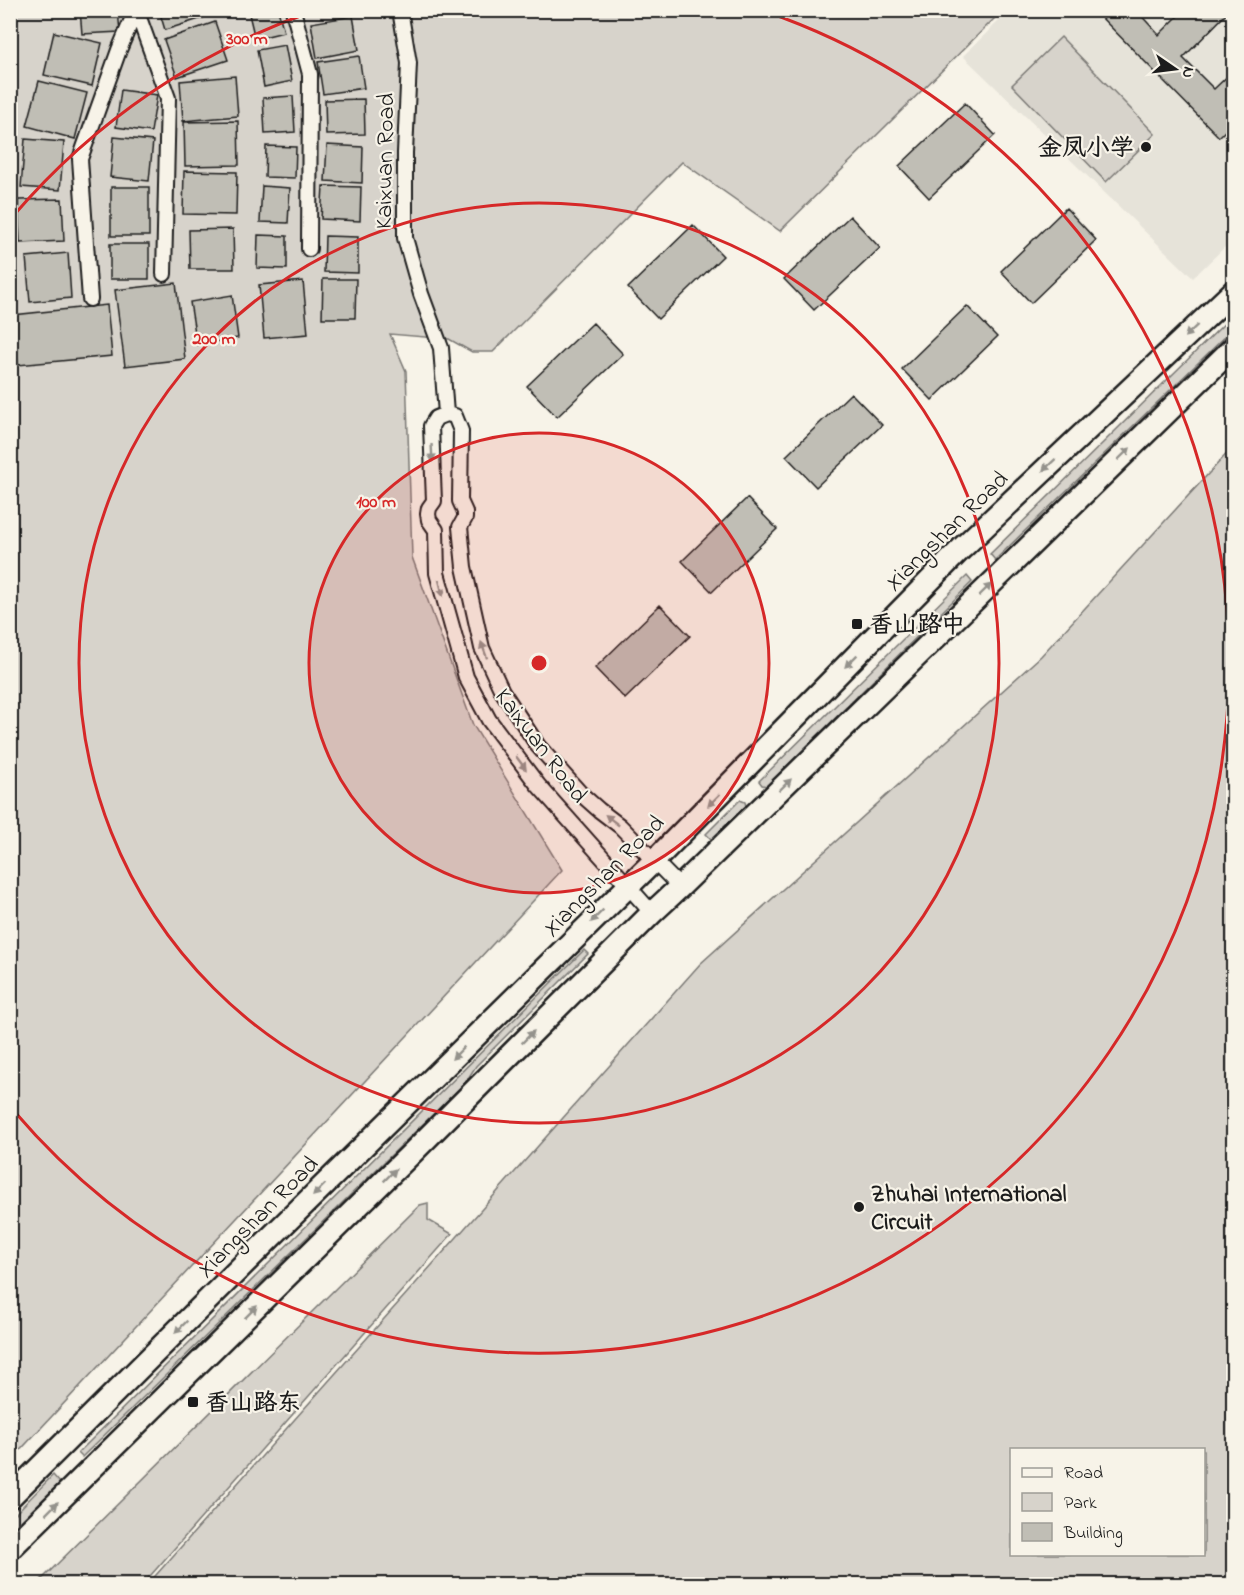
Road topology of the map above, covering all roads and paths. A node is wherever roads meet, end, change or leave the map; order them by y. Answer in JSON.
{"nodes":[{"id":1,"x":293,"y":10,"type":"edge"},
{"id":2,"x":400,"y":10,"type":"edge"},
{"id":3,"x":137,"y":11,"type":"edge"},
{"id":4,"x":309,"y":249,"type":"dead end"},
{"id":5,"x":164,"y":274,"type":"dead end"},
{"id":6,"x":1233,"y":291,"type":"edge"},
{"id":7,"x":90,"y":299,"type":"dead end"},
{"id":8,"x":1233,"y":347,"type":"edge"},
{"id":9,"x":446,"y":414,"type":"junction"},
{"id":10,"x":434,"y":501,"type":"junction"},
{"id":11,"x":460,"y":501,"type":"junction"},
{"id":12,"x":460,"y":527,"type":"junction"},
{"id":13,"x":436,"y":530,"type":"junction"},
{"id":14,"x":654,"y":861,"type":"junction"},
{"id":15,"x":628,"y":886,"type":"junction"},
{"id":16,"x":680,"y":887,"type":"junction"},
{"id":17,"x":652,"y":913,"type":"junction"},
{"id":18,"x":10,"y":1497,"type":"edge"},
{"id":19,"x":10,"y":1549,"type":"edge"}],
"edges":[{"from":1,"to":4,"type":"street"},
{"from":2,"to":9,"type":"street","name":"Kaixuan Road"},
{"from":3,"to":5,"type":"street"},
{"from":3,"to":7,"type":"street"},
{"from":6,"to":14,"type":"main road","name":"Xiangshan Road","one_way":true},
{"from":16,"to":8,"type":"main road","one_way":true},
{"from":9,"to":10,"type":"street","name":"Kaixuan Road","one_way":true},
{"from":9,"to":11,"type":"street","name":"Kaixuan Road"},
{"from":10,"to":11,"type":"street"},
{"from":10,"to":13,"type":"street","name":"Kaixuan Road"},
{"from":11,"to":12,"type":"street","name":"Kaixuan Road"},
{"from":12,"to":13,"type":"street"},
{"from":14,"to":12,"type":"street","name":"Kaixuan Road","one_way":true},
{"from":13,"to":15,"type":"street","name":"Kaixuan Road","one_way":true},
{"from":14,"to":15,"type":"main road","name":"Xiangshan Road"},
{"from":14,"to":16,"type":"street","name":"Kaixuan Road"},
{"from":15,"to":17,"type":"street","name":"Kaixuan Road"},
{"from":15,"to":18,"type":"main road","name":"Xiangshan Road","one_way":true},
{"from":16,"to":17,"type":"main road"},
{"from":19,"to":17,"type":"main road","one_way":true}]}
